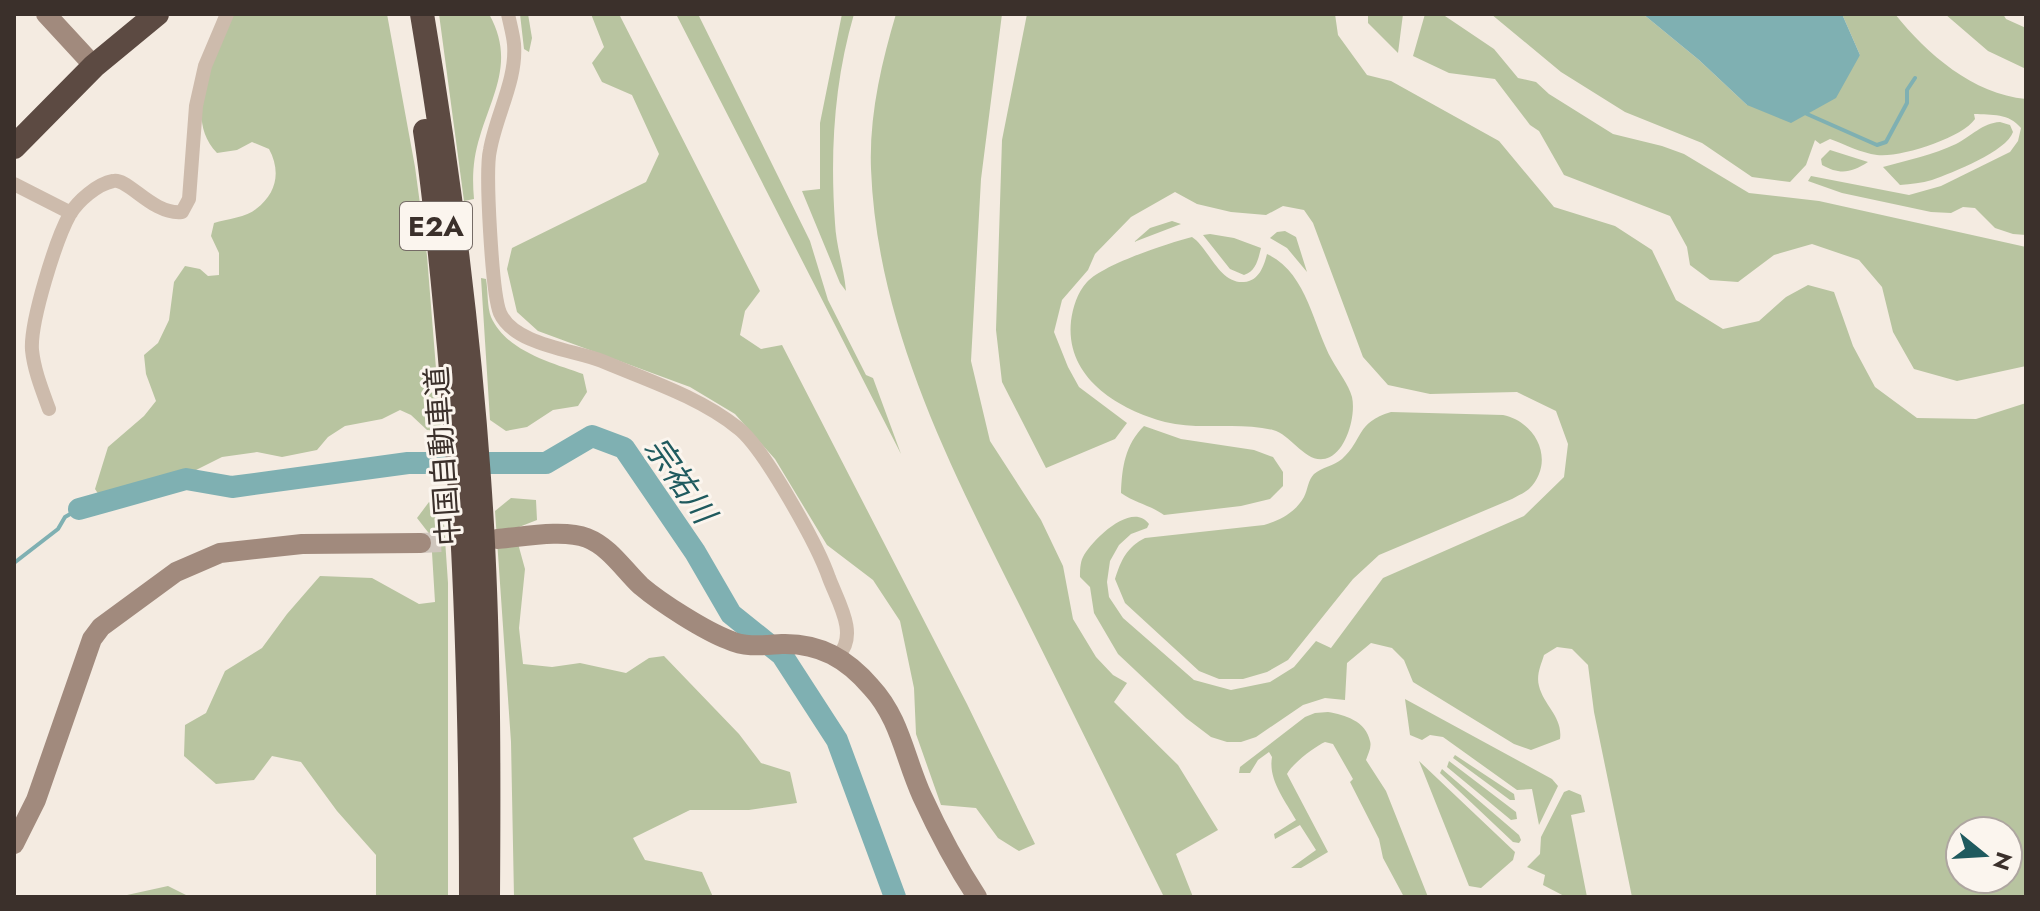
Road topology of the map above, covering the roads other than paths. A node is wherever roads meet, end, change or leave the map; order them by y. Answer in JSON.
{"nodes":[{"id":1,"x":46,"y":14,"type":"edge"},
{"id":2,"x":157,"y":14,"type":"edge"},
{"id":3,"x":227,"y":14,"type":"edge"},
{"id":4,"x":406,"y":14,"type":"edge"},
{"id":5,"x":422,"y":14,"type":"edge"},
{"id":6,"x":508,"y":14,"type":"edge"},
{"id":7,"x":94,"y":66,"type":"junction"},
{"id":8,"x":14,"y":147,"type":"edge"},
{"id":9,"x":14,"y":184,"type":"edge"},
{"id":10,"x":71,"y":213,"type":"junction"},
{"id":11,"x":49,"y":409,"type":"dead end"},
{"id":12,"x":466,"y":438,"type":"junction"},
{"id":13,"x":470,"y":483,"type":"junction"},
{"id":14,"x":497,"y":539,"type":"tunnel mouth"},
{"id":15,"x":421,"y":543,"type":"tunnel mouth"},
{"id":16,"x":838,"y":656,"type":"junction"},
{"id":17,"x":14,"y":844,"type":"edge"},
{"id":18,"x":471,"y":897,"type":"edge"},
{"id":19,"x":488,"y":897,"type":"edge"},
{"id":20,"x":977,"y":897,"type":"edge"}],
"edges":[{"from":1,"to":7,"type":"street"},
{"from":2,"to":7,"type":"highway"},
{"from":3,"to":10,"type":"street"},
{"from":4,"to":12,"type":"highway","name":"中国自動車道","number":"E2A"},
{"from":5,"to":12,"type":"highway","name":"中国自動車道","number":"E2A"},
{"from":6,"to":16,"type":"street"},
{"from":7,"to":8,"type":"highway"},
{"from":9,"to":10,"type":"street"},
{"from":10,"to":11,"type":"street"},
{"from":12,"to":13,"type":"highway","name":"中国自動車道","number":"E2A"},
{"from":13,"to":18,"type":"highway","name":"中国自動車道","number":"E2A"},
{"from":13,"to":19,"type":"highway","name":"中国自動車道","number":"E2A"},
{"from":14,"to":16,"type":"street"},
{"from":15,"to":17,"type":"street"},
{"from":16,"to":20,"type":"street"}]}
